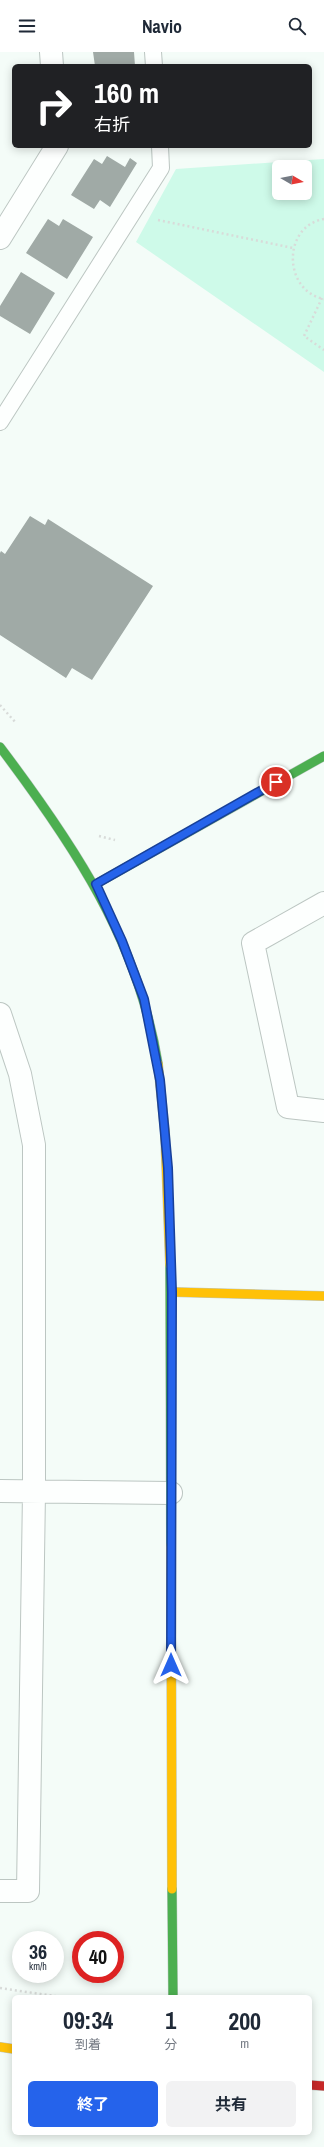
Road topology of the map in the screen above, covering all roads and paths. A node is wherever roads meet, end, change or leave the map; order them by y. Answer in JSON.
{"nodes":[{"id":1,"x":51,"y":52,"type":"edge"},
{"id":2,"x":153,"y":52,"type":"edge"},
{"id":3,"x":52,"y":64,"type":"edge"},
{"id":4,"x":154,"y":64,"type":"edge"},
{"id":5,"x":56,"y":148,"type":"edge"},
{"id":6,"x":160,"y":148,"type":"edge"},
{"id":7,"x":132,"y":215,"type":"junction"},
{"id":8,"x":324,"y":219,"type":"edge"},
{"id":9,"x":0,"y":238,"type":"edge"},
{"id":10,"x":293,"y":248,"type":"junction"},
{"id":11,"x":323,"y":298,"type":"edge"},
{"id":12,"x":324,"y":350,"type":"edge"},
{"id":13,"x":0,"y":422,"type":"edge"},
{"id":14,"x":0,"y":705,"type":"edge"},
{"id":15,"x":18,"y":725,"type":"dead end"},
{"id":16,"x":0,"y":747,"type":"edge"},
{"id":17,"x":324,"y":756,"type":"edge"},
{"id":18,"x":94,"y":830,"type":"dead end"},
{"id":19,"x":120,"y":841,"type":"dead end"},
{"id":20,"x":96,"y":884,"type":"junction"},
{"id":21,"x":324,"y":904,"type":"edge"},
{"id":22,"x":0,"y":1014,"type":"edge"},
{"id":23,"x":324,"y":1111,"type":"edge"},
{"id":24,"x":172,"y":1292,"type":"junction"},
{"id":25,"x":324,"y":1296,"type":"edge"},
{"id":26,"x":0,"y":1491,"type":"edge"},
{"id":27,"x":34,"y":1492,"type":"junction"},
{"id":28,"x":170,"y":1493,"type":"junction"},
{"id":29,"x":0,"y":1890,"type":"edge"},
{"id":30,"x":0,"y":1988,"type":"edge"},
{"id":31,"x":47,"y":1995,"type":"edge"},
{"id":32,"x":172,"y":1995,"type":"edge"},
{"id":33,"x":0,"y":2047,"type":"edge"},
{"id":34,"x":12,"y":2049,"type":"edge"},
{"id":35,"x":312,"y":2085,"type":"edge"},
{"id":36,"x":324,"y":2086,"type":"edge"}],
"edges":[{"from":1,"to":3,"type":"street"},
{"from":2,"to":4,"type":"lane"},
{"from":5,"to":9,"type":"street"},
{"from":6,"to":7,"type":"lane"},
{"from":7,"to":10,"type":"path"},
{"from":7,"to":13,"type":"lane"},
{"from":8,"to":10,"type":"path"},
{"from":10,"to":11,"type":"path"},
{"from":11,"to":12,"type":"path"},
{"from":14,"to":15,"type":"path"},
{"from":16,"to":20,"type":"street"},
{"from":17,"to":20,"type":"street"},
{"from":18,"to":19,"type":"path"},
{"from":20,"to":24,"type":"street"},
{"from":21,"to":23,"type":"street"},
{"from":22,"to":27,"type":"street"},
{"from":24,"to":25,"type":"street"},
{"from":24,"to":28,"type":"street"},
{"from":26,"to":27,"type":"street"},
{"from":27,"to":28,"type":"street"},
{"from":27,"to":29,"type":"street"},
{"from":28,"to":32,"type":"street"},
{"from":30,"to":31,"type":"path"},
{"from":33,"to":34,"type":"street"},
{"from":35,"to":36,"type":"street"}]}
